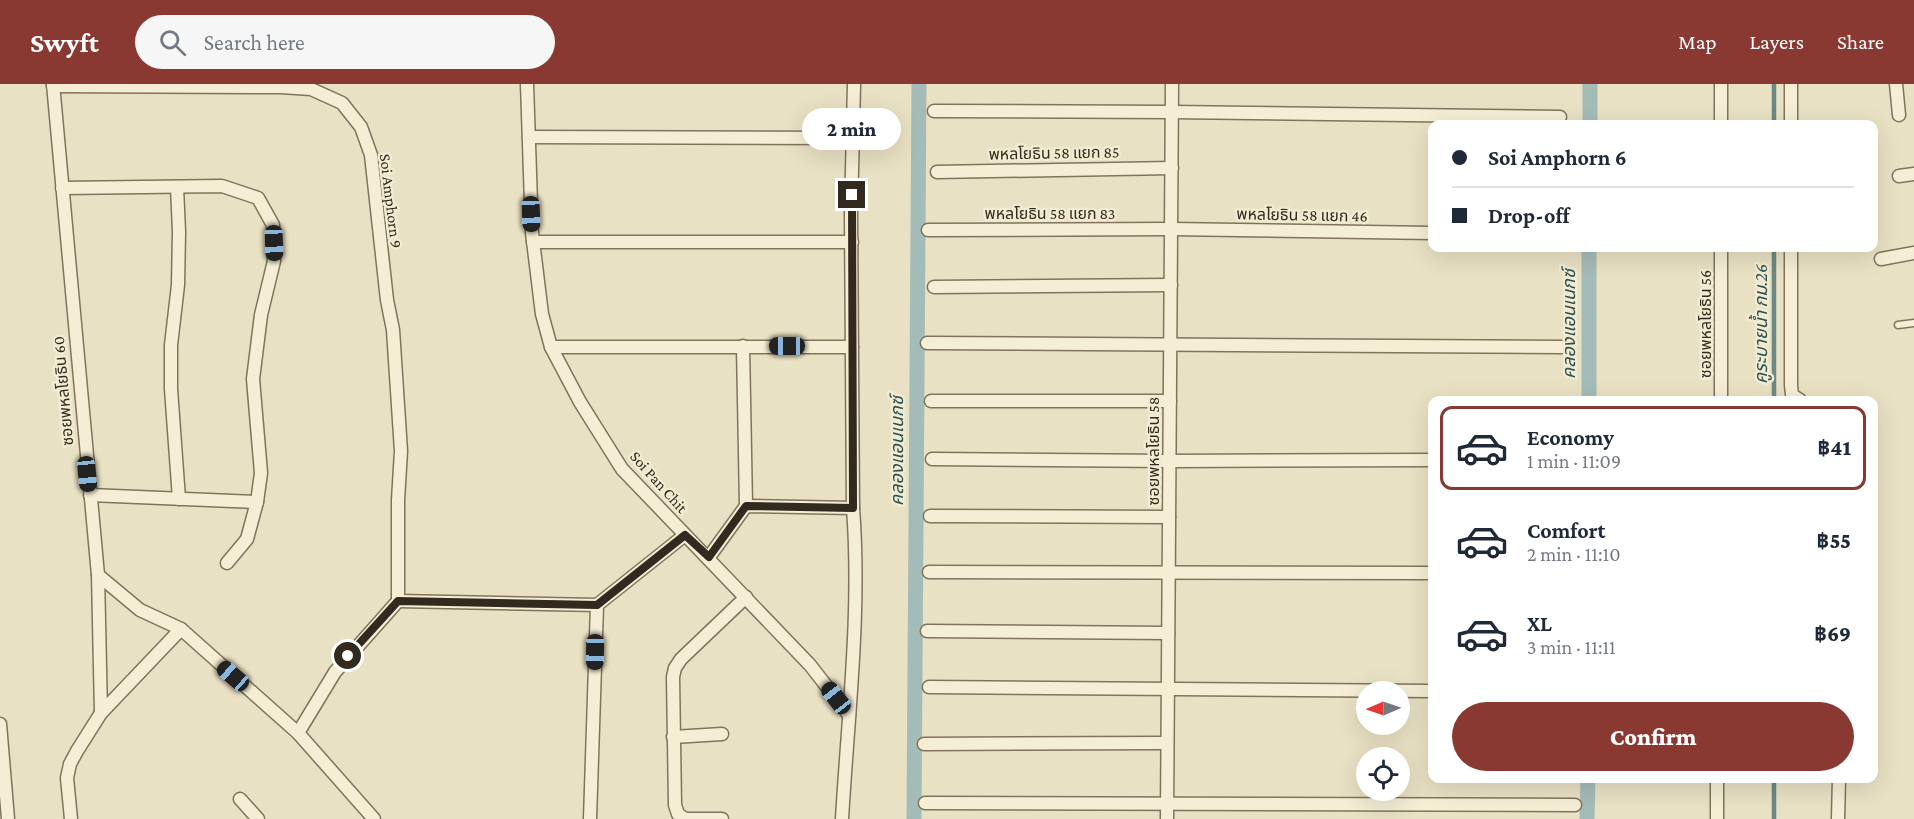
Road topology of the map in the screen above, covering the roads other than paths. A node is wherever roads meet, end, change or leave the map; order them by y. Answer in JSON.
{"nodes":[{"id":1,"x":526,"y":84,"type":"edge"},
{"id":2,"x":854,"y":84,"type":"edge"},
{"id":3,"x":1172,"y":84,"type":"edge"},
{"id":4,"x":1721,"y":84,"type":"edge"},
{"id":5,"x":1791,"y":84,"type":"edge"},
{"id":6,"x":1896,"y":84,"type":"edge"},
{"id":7,"x":53,"y":85,"type":"edge"},
{"id":8,"x":934,"y":111,"type":"dead end"},
{"id":9,"x":1172,"y":112,"type":"junction"},
{"id":10,"x":1899,"y":115,"type":"dead end"},
{"id":11,"x":1560,"y":117,"type":"dead end"},
{"id":12,"x":1721,"y":120,"type":"edge"},
{"id":13,"x":1791,"y":120,"type":"edge"},
{"id":14,"x":529,"y":137,"type":"junction"},
{"id":15,"x":853,"y":138,"type":"junction"},
{"id":16,"x":1172,"y":168,"type":"junction"},
{"id":17,"x":937,"y":172,"type":"dead end"},
{"id":18,"x":1914,"y":174,"type":"edge"},
{"id":19,"x":1899,"y":176,"type":"dead end"},
{"id":20,"x":177,"y":187,"type":"junction"},
{"id":21,"x":62,"y":188,"type":"junction"},
{"id":22,"x":1171,"y":229,"type":"junction"},
{"id":23,"x":928,"y":230,"type":"dead end"},
{"id":24,"x":1428,"y":234,"type":"edge"},
{"id":25,"x":533,"y":242,"type":"junction"},
{"id":26,"x":852,"y":242,"type":"junction"},
{"id":27,"x":1721,"y":252,"type":"edge"},
{"id":28,"x":1791,"y":252,"type":"edge"},
{"id":29,"x":1914,"y":253,"type":"edge"},
{"id":30,"x":1881,"y":259,"type":"dead end"},
{"id":31,"x":1171,"y":285,"type":"junction"},
{"id":32,"x":934,"y":287,"type":"dead end"},
{"id":33,"x":1914,"y":323,"type":"edge"},
{"id":34,"x":1898,"y":325,"type":"dead end"},
{"id":35,"x":927,"y":343,"type":"dead end"},
{"id":36,"x":1170,"y":344,"type":"junction"},
{"id":37,"x":743,"y":346,"type":"junction"},
{"id":38,"x":551,"y":347,"type":"junction"},
{"id":39,"x":852,"y":347,"type":"junction"},
{"id":40,"x":1562,"y":347,"type":"dead end"},
{"id":41,"x":1721,"y":396,"type":"edge"},
{"id":42,"x":1794,"y":396,"type":"edge"},
{"id":43,"x":931,"y":401,"type":"dead end"},
{"id":44,"x":1170,"y":401,"type":"junction"},
{"id":45,"x":933,"y":459,"type":"dead end"},
{"id":46,"x":1428,"y":460,"type":"edge"},
{"id":47,"x":1170,"y":461,"type":"junction"},
{"id":48,"x":90,"y":495,"type":"junction"},
{"id":49,"x":179,"y":500,"type":"junction"},
{"id":50,"x":257,"y":502,"type":"junction"},
{"id":51,"x":746,"y":506,"type":"junction"},
{"id":52,"x":853,"y":508,"type":"junction"},
{"id":53,"x":930,"y":516,"type":"dead end"},
{"id":54,"x":1169,"y":517,"type":"junction"},
{"id":55,"x":685,"y":535,"type":"junction"},
{"id":56,"x":709,"y":557,"type":"junction"},
{"id":57,"x":227,"y":563,"type":"dead end"},
{"id":58,"x":929,"y":572,"type":"dead end"},
{"id":59,"x":1428,"y":573,"type":"edge"},
{"id":60,"x":98,"y":574,"type":"junction"},
{"id":61,"x":1169,"y":574,"type":"junction"},
{"id":62,"x":746,"y":597,"type":"junction"},
{"id":63,"x":398,"y":601,"type":"junction"},
{"id":64,"x":597,"y":605,"type":"junction"},
{"id":65,"x":181,"y":629,"type":"junction"},
{"id":66,"x":927,"y":631,"type":"dead end"},
{"id":67,"x":1168,"y":633,"type":"junction"},
{"id":68,"x":929,"y":687,"type":"dead end"},
{"id":69,"x":1168,"y":690,"type":"junction"},
{"id":70,"x":1428,"y":691,"type":"edge"},
{"id":71,"x":101,"y":712,"type":"junction"},
{"id":72,"x":849,"y":715,"type":"junction"},
{"id":73,"x":0,"y":724,"type":"edge"},
{"id":74,"x":298,"y":733,"type":"junction"},
{"id":75,"x":722,"y":734,"type":"dead end"},
{"id":76,"x":674,"y":737,"type":"junction"},
{"id":77,"x":1167,"y":743,"type":"junction"},
{"id":78,"x":924,"y":744,"type":"dead end"},
{"id":79,"x":1717,"y":783,"type":"edge"},
{"id":80,"x":1839,"y":783,"type":"edge"},
{"id":81,"x":240,"y":799,"type":"dead end"},
{"id":82,"x":925,"y":803,"type":"dead end"},
{"id":83,"x":1167,"y":804,"type":"junction"},
{"id":84,"x":1575,"y":805,"type":"dead end"},
{"id":85,"x":8,"y":819,"type":"edge"},
{"id":86,"x":71,"y":819,"type":"edge"},
{"id":87,"x":258,"y":819,"type":"edge"},
{"id":88,"x":374,"y":819,"type":"edge"},
{"id":89,"x":590,"y":819,"type":"edge"},
{"id":90,"x":722,"y":819,"type":"edge"},
{"id":91,"x":842,"y":819,"type":"edge"},
{"id":92,"x":1167,"y":819,"type":"edge"},
{"id":93,"x":1716,"y":819,"type":"edge"},
{"id":94,"x":1838,"y":819,"type":"edge"}],
"edges":[{"from":1,"to":14,"type":"street","name":"Soi Pan Chit"},
{"from":2,"to":15,"type":"street"},
{"from":3,"to":9,"type":"street","name":"ซอยพหลโยธิน 58"},
{"from":4,"to":12,"type":"street"},
{"from":5,"to":13,"type":"street"},
{"from":6,"to":10,"type":"street"},
{"from":7,"to":21,"type":"street","name":"ซอยพหลโยธิน 60"},
{"from":7,"to":63,"type":"street","name":"Soi Amphorn 9"},
{"from":8,"to":9,"type":"street"},
{"from":9,"to":11,"type":"street"},
{"from":9,"to":16,"type":"street","name":"ซอยพหลโยธิน 58"},
{"from":14,"to":15,"type":"street"},
{"from":14,"to":25,"type":"street","name":"Soi Pan Chit"},
{"from":15,"to":26,"type":"street"},
{"from":16,"to":17,"type":"street","name":"พหลโยธิน 58 แยก 85"},
{"from":16,"to":22,"type":"street","name":"ซอยพหลโยธิน 58"},
{"from":18,"to":19,"type":"street"},
{"from":20,"to":21,"type":"street"},
{"from":20,"to":49,"type":"street"},
{"from":20,"to":50,"type":"street"},
{"from":21,"to":48,"type":"street","name":"ซอยพหลโยธิน 60"},
{"from":22,"to":23,"type":"street","name":"พหลโยธิน 58 แยก 83"},
{"from":22,"to":24,"type":"street","name":"พหลโยธิน 58 แยก 46"},
{"from":22,"to":31,"type":"street","name":"ซอยพหลโยธิน 58"},
{"from":25,"to":26,"type":"street"},
{"from":25,"to":38,"type":"street","name":"Soi Pan Chit"},
{"from":26,"to":39,"type":"street"},
{"from":27,"to":41,"type":"street","name":"ซอยพหลโยธิน 56"},
{"from":28,"to":42,"type":"street"},
{"from":29,"to":30,"type":"street"},
{"from":31,"to":32,"type":"street"},
{"from":31,"to":36,"type":"street","name":"ซอยพหลโยธิน 58"},
{"from":33,"to":34,"type":"lane"},
{"from":35,"to":36,"type":"street"},
{"from":36,"to":40,"type":"street"},
{"from":36,"to":44,"type":"street","name":"ซอยพหลโยธิน 58"},
{"from":37,"to":38,"type":"street"},
{"from":37,"to":39,"type":"street"},
{"from":37,"to":51,"type":"street"},
{"from":38,"to":55,"type":"street","name":"Soi Pan Chit"},
{"from":39,"to":52,"type":"street"},
{"from":43,"to":44,"type":"street"},
{"from":44,"to":47,"type":"street","name":"ซอยพหลโยธิน 58"},
{"from":45,"to":47,"type":"street"},
{"from":46,"to":47,"type":"street"},
{"from":47,"to":54,"type":"street","name":"ซอยพหลโยธิน 58"},
{"from":48,"to":49,"type":"street"},
{"from":48,"to":60,"type":"street","name":"ซอยพหลโยธิน 60"},
{"from":49,"to":50,"type":"street"},
{"from":50,"to":57,"type":"street"},
{"from":51,"to":52,"type":"street"},
{"from":51,"to":56,"type":"street"},
{"from":52,"to":72,"type":"street"},
{"from":53,"to":54,"type":"street"},
{"from":54,"to":61,"type":"street","name":"ซอยพหลโยธิน 58"},
{"from":55,"to":56,"type":"street","name":"Soi Pan Chit"},
{"from":55,"to":64,"type":"street"},
{"from":56,"to":62,"type":"street","name":"Soi Pan Chit"},
{"from":58,"to":61,"type":"street"},
{"from":59,"to":61,"type":"street"},
{"from":60,"to":65,"type":"street"},
{"from":60,"to":71,"type":"street","name":"ซอยพหลโยธิน 60"},
{"from":61,"to":67,"type":"street","name":"ซอยพหลโยธิน 58"},
{"from":62,"to":72,"type":"street","name":"Soi Pan Chit"},
{"from":62,"to":76,"type":"street"},
{"from":63,"to":64,"type":"street"},
{"from":63,"to":74,"type":"street"},
{"from":64,"to":89,"type":"street"},
{"from":65,"to":71,"type":"street"},
{"from":65,"to":74,"type":"street"},
{"from":66,"to":67,"type":"street"},
{"from":67,"to":69,"type":"street","name":"ซอยพหลโยธิน 58"},
{"from":68,"to":69,"type":"street"},
{"from":69,"to":70,"type":"street"},
{"from":69,"to":77,"type":"street","name":"ซอยพหลโยธิน 58"},
{"from":71,"to":86,"type":"street"},
{"from":72,"to":91,"type":"street"},
{"from":73,"to":85,"type":"street"},
{"from":74,"to":88,"type":"street"},
{"from":75,"to":76,"type":"street"},
{"from":76,"to":90,"type":"street"},
{"from":77,"to":78,"type":"street"},
{"from":77,"to":83,"type":"street","name":"ซอยพหลโยธิน 58"},
{"from":79,"to":93,"type":"street"},
{"from":80,"to":94,"type":"street"},
{"from":81,"to":87,"type":"street"},
{"from":82,"to":83,"type":"street"},
{"from":83,"to":84,"type":"street"},
{"from":83,"to":92,"type":"street","name":"ซอยพหลโยธิน 58"}]}
